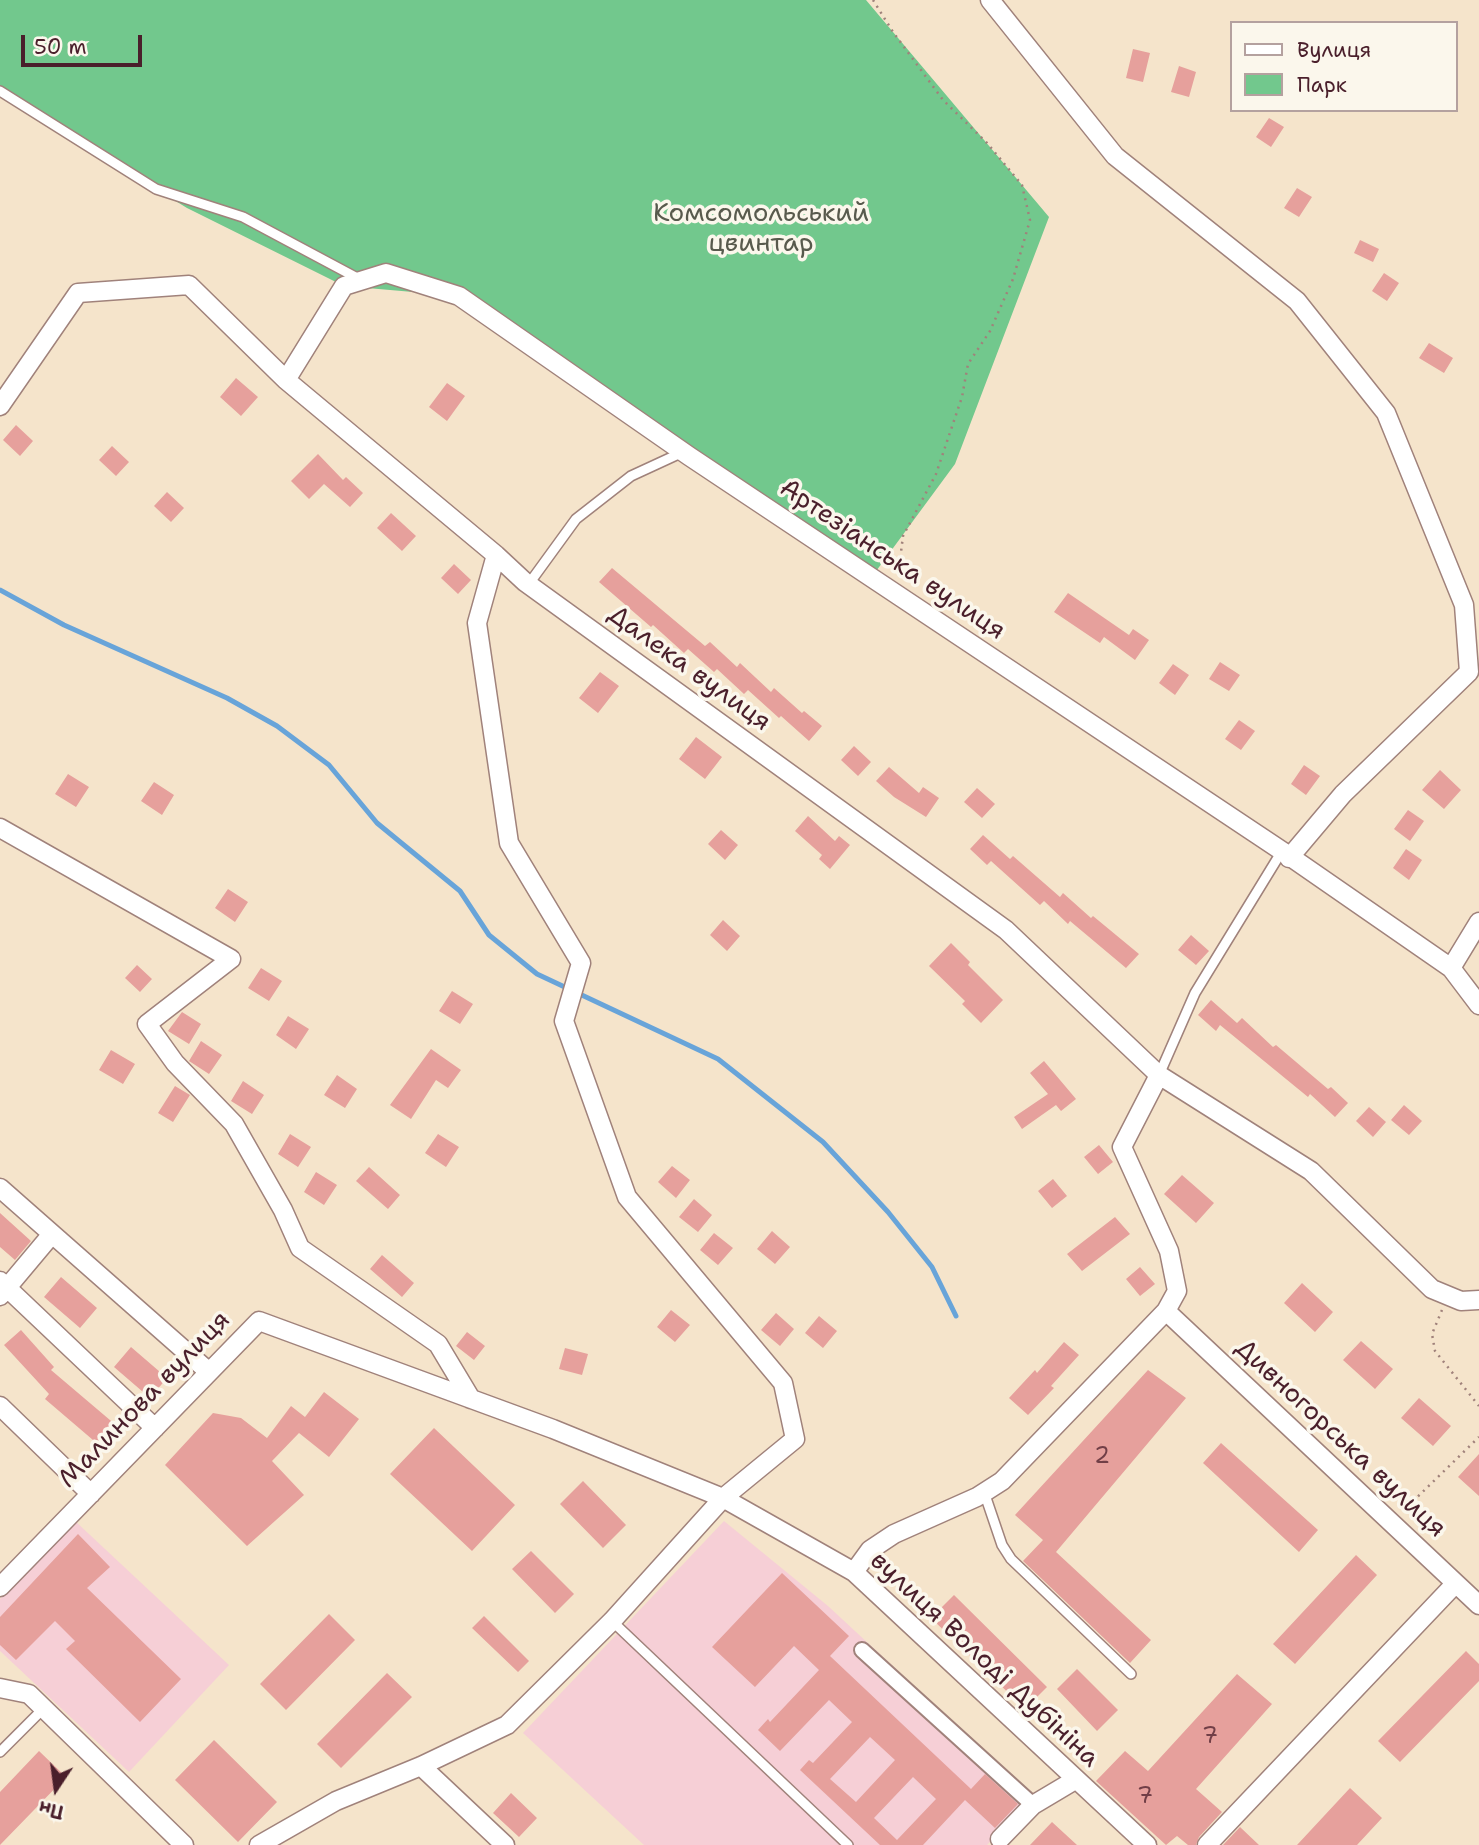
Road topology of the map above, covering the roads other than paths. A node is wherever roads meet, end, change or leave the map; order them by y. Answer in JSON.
{"nodes":[{"id":1,"x":990,"y":0,"type":"edge"},
{"id":2,"x":0,"y":92,"type":"edge"},
{"id":3,"x":363,"y":281,"type":"junction"},
{"id":4,"x":286,"y":380,"type":"junction"},
{"id":5,"x":0,"y":406,"type":"edge"},
{"id":6,"x":683,"y":452,"type":"junction"},
{"id":7,"x":496,"y":555,"type":"junction"},
{"id":8,"x":528,"y":585,"type":"junction"},
{"id":9,"x":1474,"y":675,"type":"edge"},
{"id":10,"x":0,"y":828,"type":"edge"},
{"id":11,"x":1286,"y":855,"type":"junction"},
{"id":12,"x":1479,"y":922,"type":"edge"},
{"id":13,"x":1451,"y":968,"type":"junction"},
{"id":14,"x":1479,"y":1005,"type":"edge"},
{"id":15,"x":1159,"y":1075,"type":"junction"},
{"id":16,"x":0,"y":1188,"type":"edge"},
{"id":17,"x":52,"y":1234,"type":"junction"},
{"id":18,"x":2,"y":1288,"type":"edge"},
{"id":19,"x":1479,"y":1300,"type":"edge"},
{"id":20,"x":1166,"y":1311,"type":"junction"},
{"id":21,"x":209,"y":1372,"type":"junction"},
{"id":22,"x":471,"y":1399,"type":"junction"},
{"id":23,"x":0,"y":1406,"type":"edge"},
{"id":24,"x":155,"y":1428,"type":"junction"},
{"id":25,"x":984,"y":1492,"type":"junction"},
{"id":26,"x":91,"y":1494,"type":"junction"},
{"id":27,"x":723,"y":1499,"type":"junction"},
{"id":28,"x":854,"y":1572,"type":"junction"},
{"id":29,"x":1455,"y":1584,"type":"junction"},
{"id":30,"x":0,"y":1587,"type":"edge"},
{"id":31,"x":1479,"y":1605,"type":"edge"},
{"id":32,"x":612,"y":1620,"type":"junction"},
{"id":33,"x":862,"y":1650,"type":"dead end"},
{"id":34,"x":1130,"y":1674,"type":"dead end"},
{"id":35,"x":0,"y":1688,"type":"edge"},
{"id":36,"x":43,"y":1709,"type":"junction"},
{"id":37,"x":0,"y":1752,"type":"edge"},
{"id":38,"x":421,"y":1766,"type":"junction"},
{"id":39,"x":1075,"y":1780,"type":"junction"},
{"id":40,"x":1033,"y":1805,"type":"junction"},
{"id":41,"x":1000,"y":1843,"type":"edge"},
{"id":42,"x":184,"y":1845,"type":"edge"},
{"id":43,"x":259,"y":1845,"type":"edge"},
{"id":44,"x":505,"y":1845,"type":"edge"},
{"id":45,"x":848,"y":1845,"type":"edge"},
{"id":46,"x":1147,"y":1845,"type":"edge"},
{"id":47,"x":1207,"y":1845,"type":"edge"}],
"edges":[{"from":1,"to":9,"type":"street"},
{"from":2,"to":3,"type":"lane"},
{"from":3,"to":4,"type":"street","name":"Артезіанська вулиця"},
{"from":3,"to":6,"type":"street","name":"Артезіанська вулиця"},
{"from":4,"to":5,"type":"street","name":"Далека вулиця"},
{"from":4,"to":7,"type":"street","name":"Далека вулиця"},
{"from":6,"to":8,"type":"lane"},
{"from":6,"to":11,"type":"street","name":"Артезіанська вулиця"},
{"from":7,"to":8,"type":"street","name":"Далека вулиця"},
{"from":7,"to":27,"type":"street"},
{"from":8,"to":15,"type":"street","name":"Далека вулиця"},
{"from":9,"to":11,"type":"street"},
{"from":10,"to":22,"type":"street"},
{"from":11,"to":13,"type":"street","name":"Артезіанська вулиця"},
{"from":11,"to":15,"type":"lane"},
{"from":12,"to":13,"type":"street"},
{"from":13,"to":14,"type":"street","name":"Артезіанська вулиця"},
{"from":15,"to":19,"type":"street","name":"Далека вулиця"},
{"from":15,"to":20,"type":"street"},
{"from":16,"to":17,"type":"street"},
{"from":17,"to":18,"type":"street"},
{"from":17,"to":21,"type":"street"},
{"from":18,"to":24,"type":"street"},
{"from":20,"to":25,"type":"street"},
{"from":20,"to":29,"type":"street","name":"Дивногорська вулиця"},
{"from":21,"to":22,"type":"street","name":"Малинова вулиця"},
{"from":21,"to":24,"type":"street","name":"Малинова вулиця"},
{"from":22,"to":27,"type":"street","name":"Малинова вулиця"},
{"from":23,"to":26,"type":"street"},
{"from":24,"to":26,"type":"street","name":"Малинова вулиця"},
{"from":25,"to":28,"type":"street"},
{"from":25,"to":34,"type":"lane"},
{"from":26,"to":30,"type":"street","name":"Малинова вулиця"},
{"from":27,"to":28,"type":"street","name":"вулиця Володі Дубініна"},
{"from":27,"to":32,"type":"street"},
{"from":28,"to":39,"type":"street","name":"вулиця Володі Дубініна"},
{"from":29,"to":31,"type":"street","name":"Дивногорська вулиця"},
{"from":29,"to":47,"type":"street"},
{"from":32,"to":38,"type":"street"},
{"from":32,"to":45,"type":"lane"},
{"from":33,"to":40,"type":"street"},
{"from":35,"to":36,"type":"street"},
{"from":36,"to":37,"type":"lane"},
{"from":36,"to":42,"type":"street"},
{"from":38,"to":43,"type":"street"},
{"from":38,"to":44,"type":"street"},
{"from":39,"to":40,"type":"street"},
{"from":39,"to":46,"type":"street","name":"вулиця Володі Дубініна"},
{"from":40,"to":41,"type":"street"}]}
